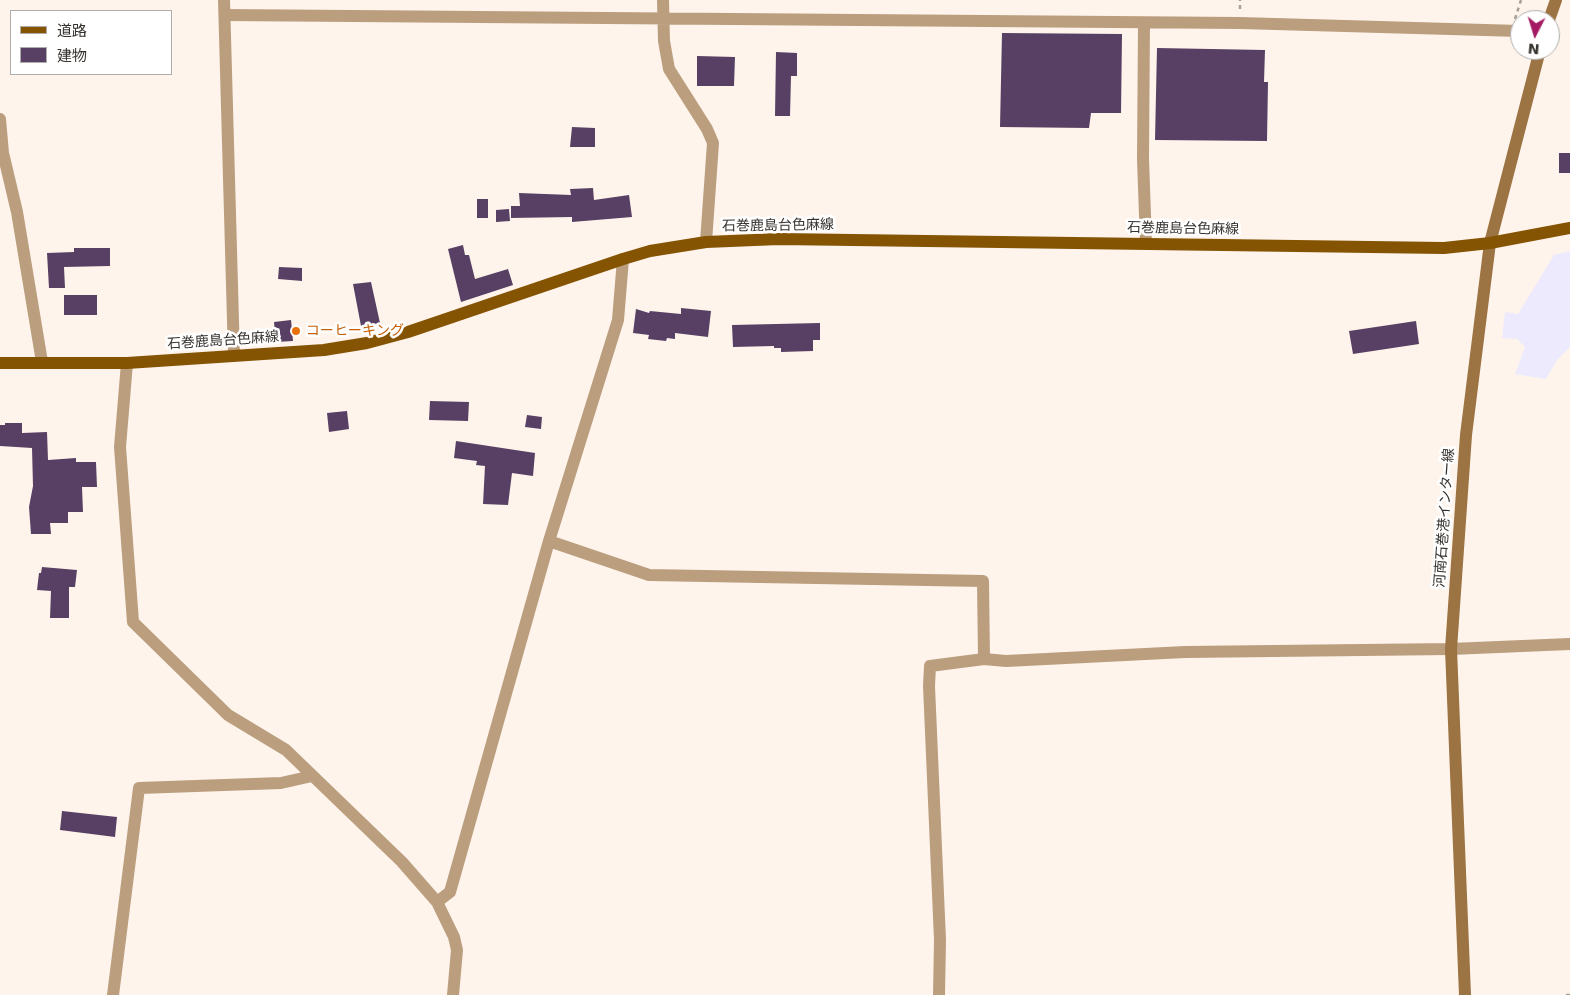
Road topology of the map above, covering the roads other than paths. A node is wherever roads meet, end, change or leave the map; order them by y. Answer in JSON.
{"nodes":[{"id":1,"x":224,"y":0,"type":"edge"},
{"id":2,"x":663,"y":0,"type":"edge"},
{"id":3,"x":225,"y":15,"type":"junction"},
{"id":4,"x":663,"y":18,"type":"junction"},
{"id":5,"x":1144,"y":23,"type":"junction"},
{"id":6,"x":1510,"y":30,"type":"edge"},
{"id":7,"x":1537,"y":60,"type":"edge"},
{"id":8,"x":0,"y":119,"type":"edge"},
{"id":9,"x":1570,"y":228,"type":"edge"},
{"id":10,"x":706,"y":242,"type":"junction"},
{"id":11,"x":1146,"y":243,"type":"junction"},
{"id":12,"x":1490,"y":243,"type":"junction"},
{"id":13,"x":623,"y":259,"type":"junction"},
{"id":14,"x":234,"y":356,"type":"junction"},
{"id":15,"x":42,"y":362,"type":"junction"},
{"id":16,"x":0,"y":363,"type":"edge"},
{"id":17,"x":126,"y":363,"type":"junction"},
{"id":18,"x":549,"y":541,"type":"junction"},
{"id":19,"x":1570,"y":644,"type":"edge"},
{"id":20,"x":1451,"y":649,"type":"junction"},
{"id":21,"x":984,"y":659,"type":"junction"},
{"id":22,"x":312,"y":776,"type":"junction"},
{"id":23,"x":437,"y":902,"type":"junction"},
{"id":24,"x":113,"y":995,"type":"edge"},
{"id":25,"x":453,"y":995,"type":"edge"},
{"id":26,"x":939,"y":995,"type":"edge"},
{"id":27,"x":1465,"y":995,"type":"edge"}],
"edges":[{"from":1,"to":3,"type":"street"},
{"from":2,"to":4,"type":"street"},
{"from":3,"to":4,"type":"street"},
{"from":3,"to":14,"type":"street"},
{"from":4,"to":5,"type":"street"},
{"from":4,"to":10,"type":"street"},
{"from":5,"to":6,"type":"street"},
{"from":5,"to":11,"type":"street"},
{"from":7,"to":12,"type":"main road","name":"河南石巻港インター線"},
{"from":8,"to":15,"type":"street"},
{"from":9,"to":12,"type":"main road","name":"石巻鹿島台色麻線"},
{"from":10,"to":11,"type":"main road","name":"石巻鹿島台色麻線"},
{"from":10,"to":13,"type":"main road","name":"石巻鹿島台色麻線"},
{"from":11,"to":12,"type":"main road","name":"石巻鹿島台色麻線"},
{"from":12,"to":20,"type":"main road","name":"河南石巻港インター線"},
{"from":13,"to":14,"type":"main road","name":"石巻鹿島台色麻線"},
{"from":13,"to":18,"type":"street"},
{"from":14,"to":17,"type":"main road","name":"石巻鹿島台色麻線"},
{"from":15,"to":16,"type":"main road","name":"石巻鹿島台色麻線"},
{"from":15,"to":17,"type":"main road","name":"石巻鹿島台色麻線"},
{"from":17,"to":22,"type":"street"},
{"from":18,"to":21,"type":"street"},
{"from":18,"to":23,"type":"street"},
{"from":19,"to":20,"type":"street"},
{"from":20,"to":21,"type":"street"},
{"from":20,"to":27,"type":"main road","name":"河南石巻港インター線"},
{"from":21,"to":26,"type":"street"},
{"from":22,"to":23,"type":"street"},
{"from":22,"to":24,"type":"street"},
{"from":23,"to":25,"type":"street"}]}
